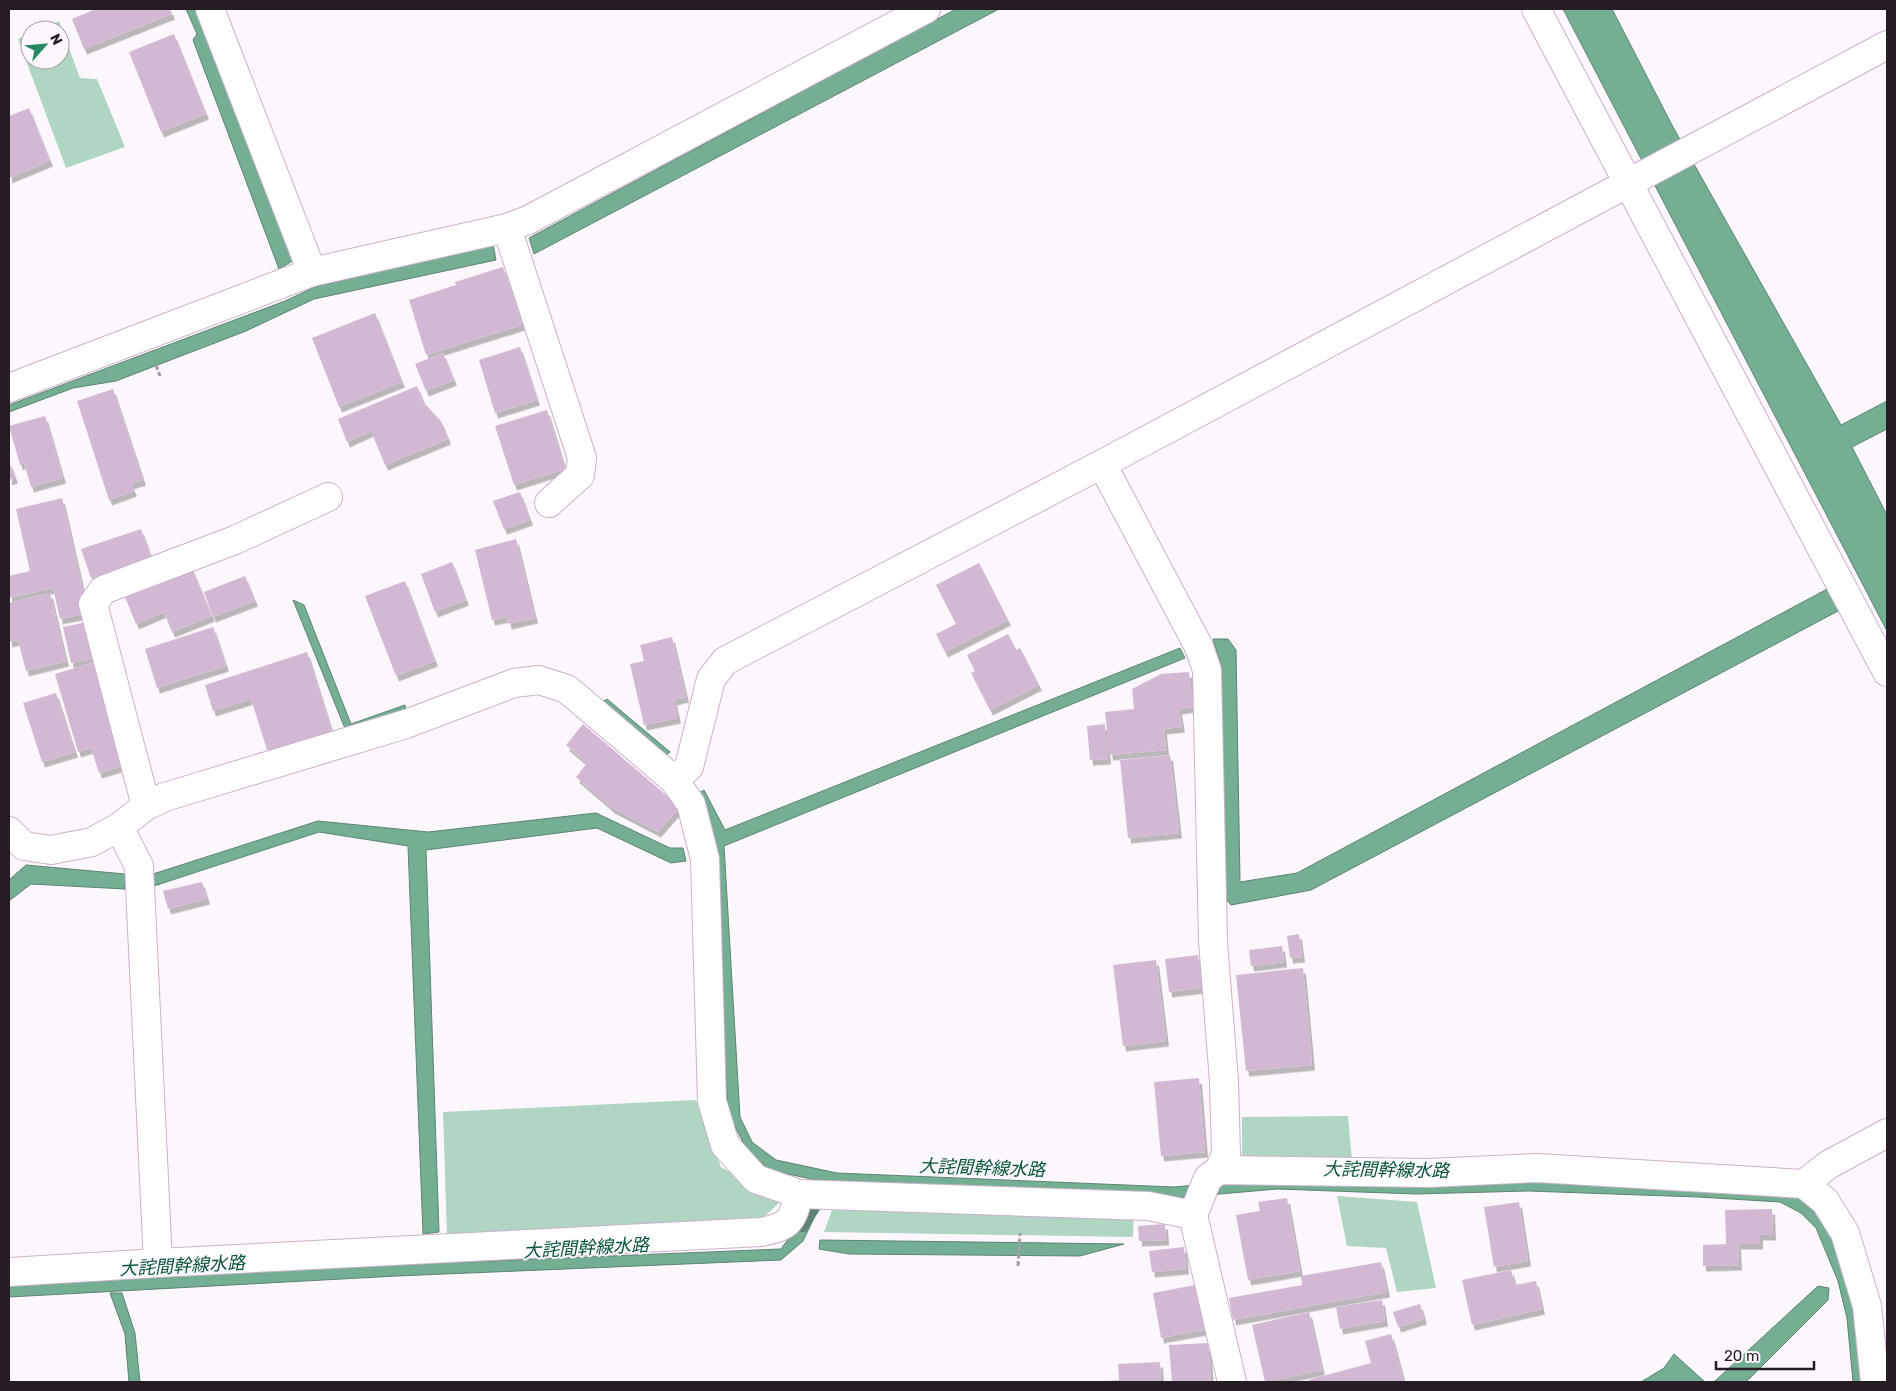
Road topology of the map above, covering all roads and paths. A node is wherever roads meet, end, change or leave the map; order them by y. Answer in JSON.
{"nodes":[{"id":1,"x":210,"y":9,"type":"edge"},
{"id":2,"x":926,"y":9,"type":"edge"},
{"id":3,"x":1536,"y":9,"type":"edge"},
{"id":4,"x":1887,"y":45,"type":"edge"},
{"id":5,"x":1633,"y":180,"type":"junction"},
{"id":6,"x":507,"y":228,"type":"junction"},
{"id":7,"x":312,"y":272,"type":"junction"},
{"id":8,"x":9,"y":388,"type":"edge"},
{"id":9,"x":1102,"y":464,"type":"junction"},
{"id":10,"x":328,"y":497,"type":"dead end"},
{"id":11,"x":549,"y":503,"type":"dead end"},
{"id":12,"x":1887,"y":672,"type":"edge"},
{"id":13,"x":674,"y":780,"type":"junction"},
{"id":14,"x":146,"y":806,"type":"junction"},
{"id":15,"x":119,"y":827,"type":"junction"},
{"id":16,"x":14,"y":846,"type":"edge"},
{"id":17,"x":1887,"y":1133,"type":"edge"},
{"id":18,"x":1213,"y":1174,"type":"junction"},
{"id":19,"x":1804,"y":1184,"type":"junction"},
{"id":20,"x":799,"y":1194,"type":"junction"},
{"id":21,"x":1196,"y":1209,"type":"junction"},
{"id":22,"x":1020,"y":1235,"type":"dead end"},
{"id":23,"x":158,"y":1262,"type":"junction"},
{"id":24,"x":1018,"y":1266,"type":"dead end"},
{"id":25,"x":9,"y":1272,"type":"edge"},
{"id":26,"x":1232,"y":1382,"type":"edge"},
{"id":27,"x":1875,"y":1382,"type":"edge"}],
"edges":[{"from":1,"to":7,"type":"street"},
{"from":2,"to":6,"type":"street"},
{"from":3,"to":5,"type":"street"},
{"from":4,"to":5,"type":"street"},
{"from":5,"to":9,"type":"street"},
{"from":5,"to":12,"type":"street"},
{"from":6,"to":7,"type":"street"},
{"from":6,"to":11,"type":"street"},
{"from":7,"to":8,"type":"street"},
{"from":9,"to":13,"type":"street"},
{"from":9,"to":18,"type":"street"},
{"from":10,"to":14,"type":"street"},
{"from":13,"to":14,"type":"street"},
{"from":13,"to":20,"type":"street"},
{"from":14,"to":15,"type":"street"},
{"from":15,"to":16,"type":"street"},
{"from":15,"to":23,"type":"street"},
{"from":17,"to":19,"type":"street"},
{"from":18,"to":19,"type":"street"},
{"from":18,"to":21,"type":"street"},
{"from":19,"to":27,"type":"street"},
{"from":20,"to":21,"type":"street"},
{"from":20,"to":23,"type":"street"},
{"from":21,"to":26,"type":"street"},
{"from":22,"to":24,"type":"path"},
{"from":23,"to":25,"type":"street"}]}
